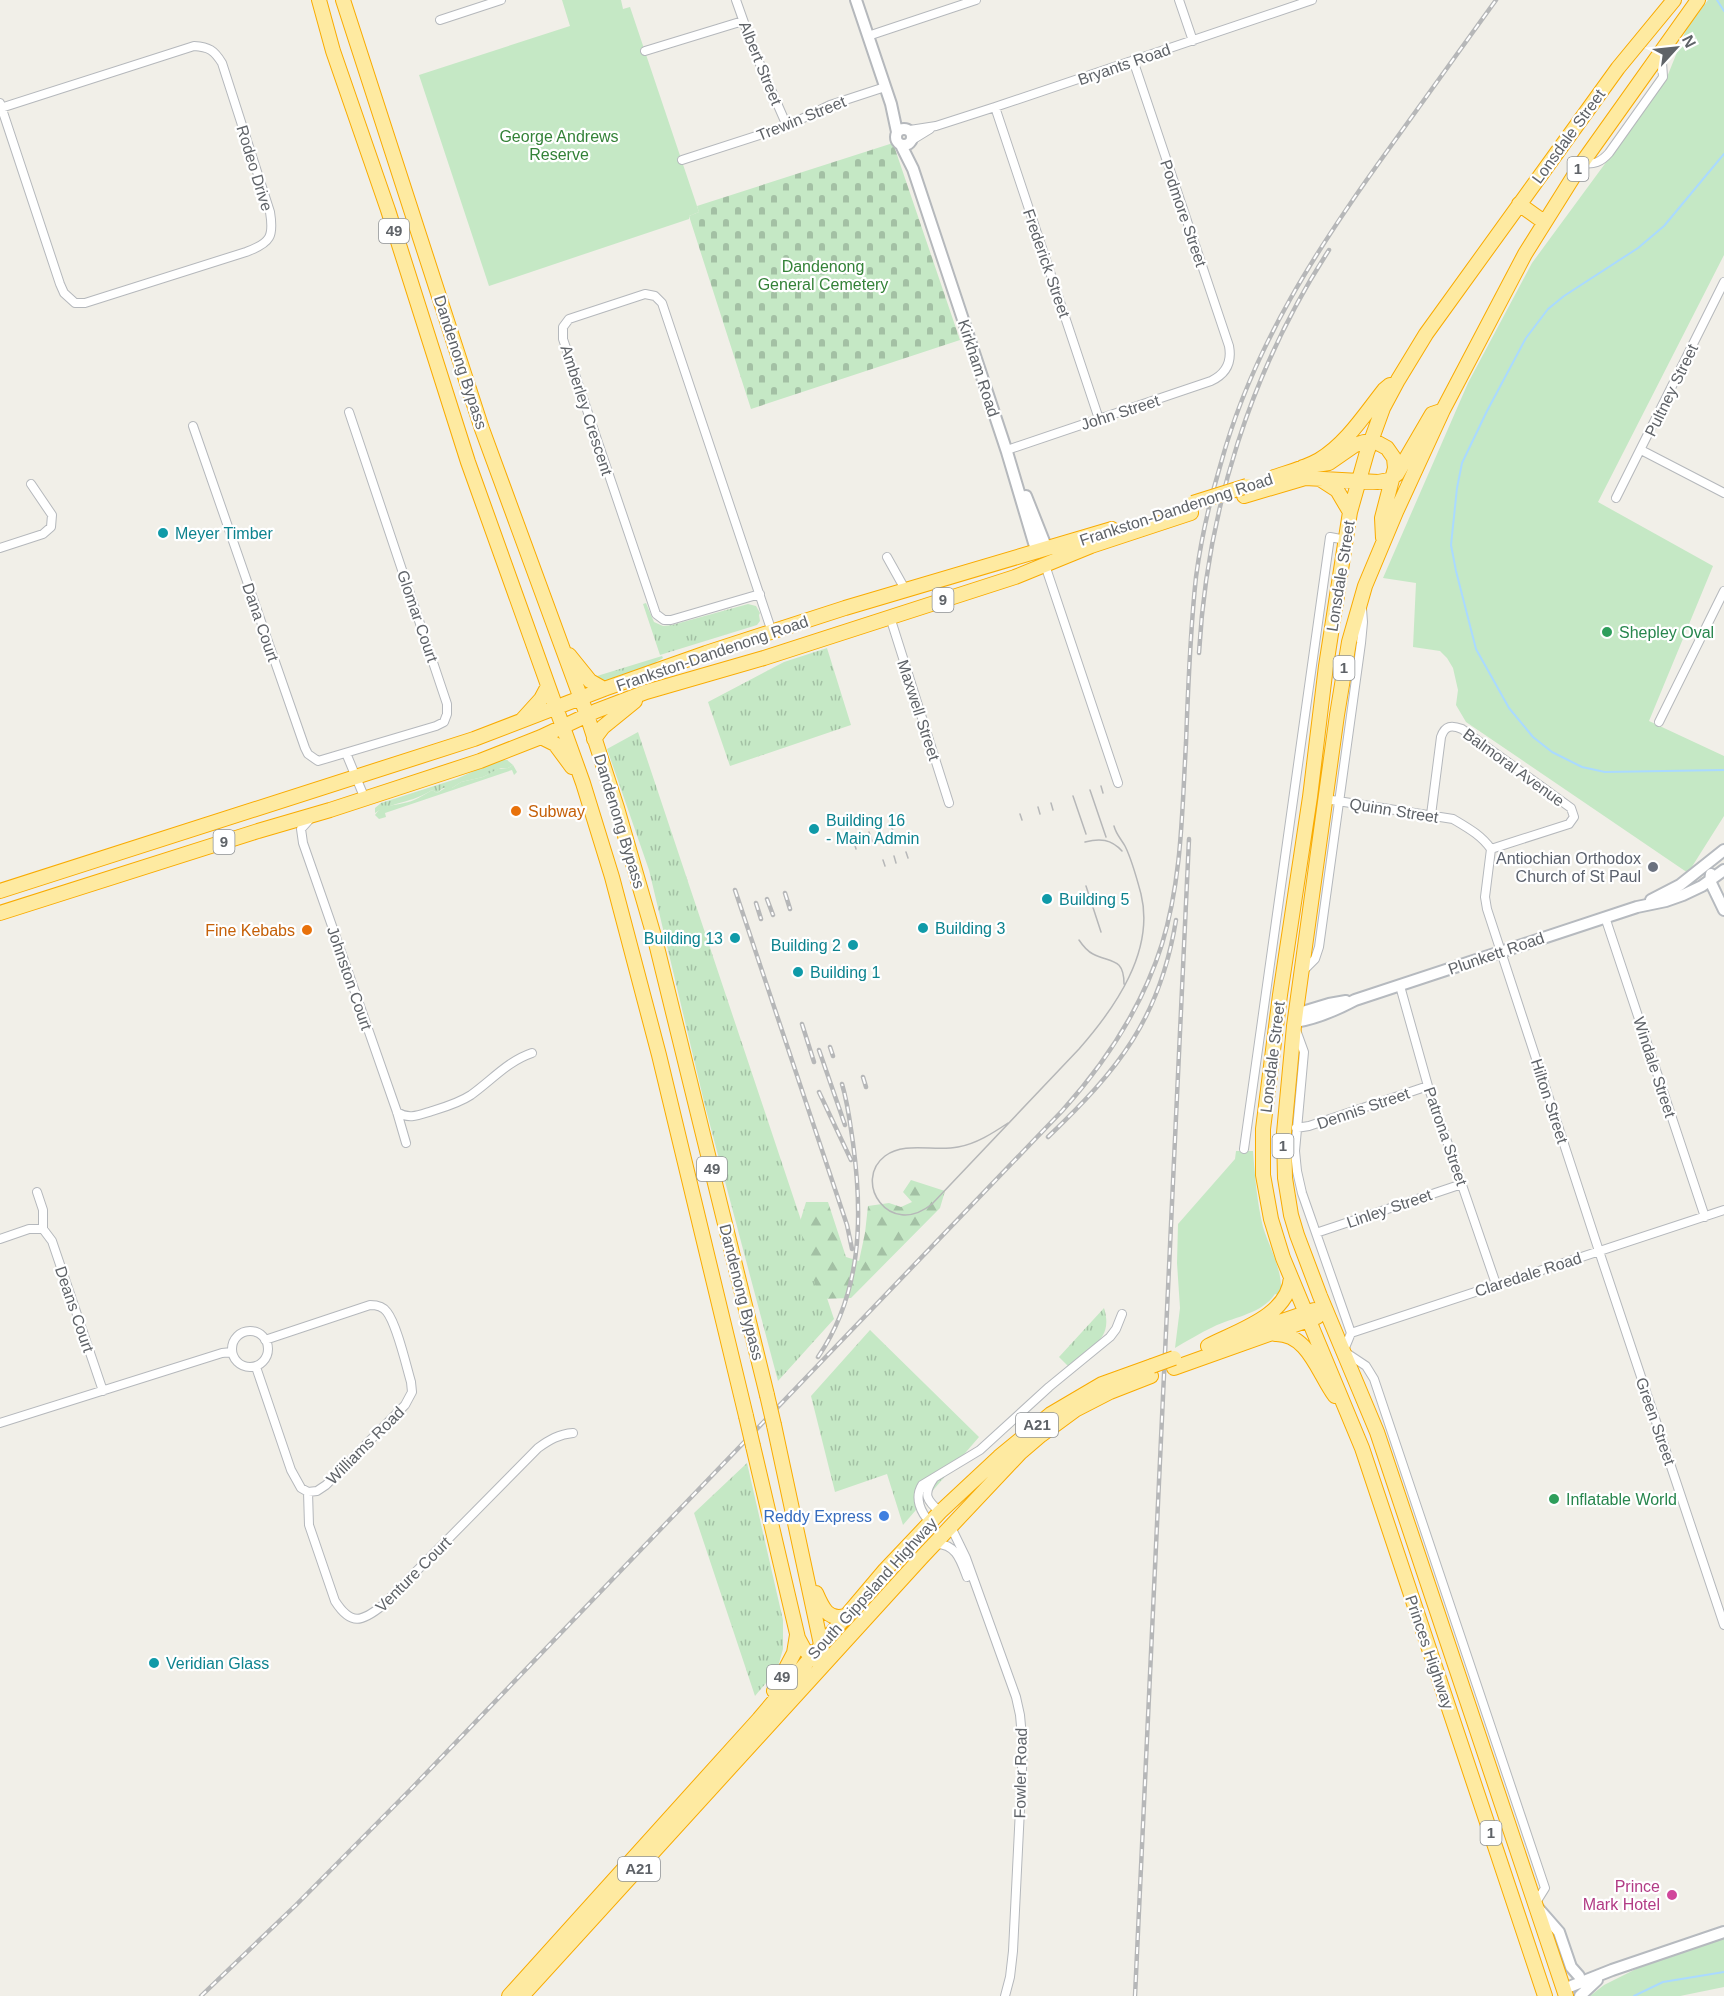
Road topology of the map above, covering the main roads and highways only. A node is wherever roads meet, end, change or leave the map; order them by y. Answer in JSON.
{"nodes":[{"id":1,"x":319,"y":0,"type":"edge"},
{"id":2,"x":343,"y":0,"type":"edge"},
{"id":3,"x":856,"y":0,"type":"edge"},
{"id":4,"x":1698,"y":0,"type":"edge"},
{"id":5,"x":1670,"y":1,"type":"edge"},
{"id":6,"x":1685,"y":18,"type":"junction"},
{"id":7,"x":1519,"y":204,"type":"junction"},
{"id":8,"x":1544,"y":222,"type":"junction"},
{"id":9,"x":1398,"y":380,"type":"junction"},
{"id":10,"x":1443,"y":410,"type":"junction"},
{"id":11,"x":1370,"y":441,"type":"junction"},
{"id":12,"x":1303,"y":468,"type":"junction"},
{"id":13,"x":1394,"y":477,"type":"junction"},
{"id":14,"x":1315,"y":478,"type":"junction"},
{"id":15,"x":1358,"y":480,"type":"junction"},
{"id":16,"x":1245,"y":491,"type":"junction"},
{"id":17,"x":1192,"y":508,"type":"junction"},
{"id":18,"x":1350,"y":512,"type":"junction"},
{"id":19,"x":1383,"y":541,"type":"junction"},
{"id":20,"x":1042,"y":551,"type":"junction"},
{"id":21,"x":1046,"y":565,"type":"junction"},
{"id":22,"x":883,"y":597,"type":"junction"},
{"id":23,"x":890,"y":617,"type":"junction"},
{"id":24,"x":772,"y":632,"type":"junction"},
{"id":25,"x":562,"y":646,"type":"junction"},
{"id":26,"x":779,"y":653,"type":"junction"},
{"id":27,"x":548,"y":686,"type":"junction"},
{"id":28,"x":604,"y":689,"type":"junction"},
{"id":29,"x":646,"y":693,"type":"junction"},
{"id":30,"x":580,"y":698,"type":"junction"},
{"id":31,"x":556,"y":707,"type":"junction"},
{"id":32,"x":587,"y":715,"type":"junction"},
{"id":33,"x":521,"y":722,"type":"junction"},
{"id":34,"x":563,"y":727,"type":"junction"},
{"id":35,"x":541,"y":737,"type":"junction"},
{"id":36,"x":594,"y":739,"type":"junction"},
{"id":37,"x":583,"y":783,"type":"junction"},
{"id":38,"x":1310,"y":798,"type":"junction"},
{"id":39,"x":1325,"y":799,"type":"junction"},
{"id":40,"x":1721,"y":853,"type":"edge"},
{"id":41,"x":113,"y":855,"type":"junction"},
{"id":42,"x":1724,"y":870,"type":"edge"},
{"id":43,"x":119,"y":875,"type":"junction"},
{"id":44,"x":1724,"y":877,"type":"edge"},
{"id":45,"x":1710,"y":880,"type":"junction"},
{"id":46,"x":0,"y":891,"type":"edge"},
{"id":47,"x":1637,"y":906,"type":"junction"},
{"id":48,"x":1724,"y":908,"type":"edge"},
{"id":49,"x":0,"y":913,"type":"edge"},
{"id":50,"x":1295,"y":1021,"type":"junction"},
{"id":51,"x":1277,"y":1022,"type":"junction"},
{"id":52,"x":1291,"y":1277,"type":"junction"},
{"id":53,"x":1326,"y":1309,"type":"junction"},
{"id":54,"x":1307,"y":1316,"type":"junction"},
{"id":55,"x":1273,"y":1334,"type":"junction"},
{"id":56,"x":1208,"y":1346,"type":"junction"},
{"id":57,"x":1174,"y":1363,"type":"junction"},
{"id":58,"x":1151,"y":1371,"type":"junction"},
{"id":59,"x":1362,"y":1392,"type":"junction"},
{"id":60,"x":1349,"y":1414,"type":"junction"},
{"id":61,"x":935,"y":1517,"type":"junction"},
{"id":62,"x":951,"y":1527,"type":"junction"},
{"id":63,"x":1395,"y":1549,"type":"junction"},
{"id":64,"x":802,"y":1560,"type":"junction"},
{"id":65,"x":849,"y":1612,"type":"junction"},
{"id":66,"x":796,"y":1632,"type":"junction"},
{"id":67,"x":821,"y":1645,"type":"junction"},
{"id":68,"x":1449,"y":1647,"type":"junction"},
{"id":69,"x":811,"y":1656,"type":"junction"},
{"id":70,"x":824,"y":1665,"type":"junction"},
{"id":71,"x":1464,"y":1671,"type":"junction"},
{"id":72,"x":1439,"y":1681,"type":"junction"},
{"id":73,"x":759,"y":1719,"type":"junction"},
{"id":74,"x":700,"y":1794,"type":"junction"},
{"id":75,"x":1536,"y":1905,"type":"junction"},
{"id":76,"x":1724,"y":1932,"type":"edge"},
{"id":77,"x":545,"y":1964,"type":"junction"},
{"id":78,"x":1608,"y":1972,"type":"junction"},
{"id":79,"x":1579,"y":1976,"type":"junction"},
{"id":80,"x":1563,"y":1989,"type":"edge"},
{"id":81,"x":1544,"y":1992,"type":"edge"},
{"id":82,"x":510,"y":1996,"type":"edge"},
{"id":83,"x":522,"y":1996,"type":"edge"},
{"id":84,"x":1580,"y":1996,"type":"edge"}],
"edges":[{"from":1,"to":27,"type":"highway","name":"Dandenong Bypass","number":"49"},
{"from":2,"to":25,"type":"highway","name":"Dandenong Bypass","number":"49"},
{"from":3,"to":20,"type":"main road","name":"Kirkham Road"},
{"from":4,"to":6,"type":"highway","name":"Lonsdale Street","number":"1"},
{"from":5,"to":6,"type":"highway"},
{"from":5,"to":7,"type":"highway","name":"Lonsdale Street","number":"1"},
{"from":6,"to":8,"type":"highway","name":"Lonsdale Street","number":"1"},
{"from":7,"to":8,"type":"highway"},
{"from":7,"to":9,"type":"highway","name":"Lonsdale Street","number":"1"},
{"from":8,"to":10,"type":"highway","name":"Lonsdale Street","number":"1"},
{"from":9,"to":11,"type":"highway","name":"Lonsdale Street","number":"1"},
{"from":9,"to":12,"type":"highway","name":"Frankston-Dandenong Road","number":"9"},
{"from":10,"to":13,"type":"highway"},
{"from":10,"to":19,"type":"highway","name":"Lonsdale Street","number":"1"},
{"from":11,"to":12,"type":"highway"},
{"from":11,"to":13,"type":"highway"},
{"from":11,"to":15,"type":"highway","name":"Lonsdale Street","number":"1"},
{"from":12,"to":16,"type":"highway","name":"Frankston-Dandenong Road","number":"9"},
{"from":13,"to":15,"type":"highway","number":"9"},
{"from":13,"to":19,"type":"highway"},
{"from":14,"to":15,"type":"highway","name":"Frankston-Dandenong Road","number":"9"},
{"from":14,"to":16,"type":"highway","name":"Frankston-Dandenong Road","number":"9"},
{"from":14,"to":18,"type":"highway"},
{"from":15,"to":18,"type":"highway","name":"Lonsdale Street","number":"1"},
{"from":16,"to":17,"type":"highway","name":"Frankston-Dandenong Road","number":"9"},
{"from":17,"to":20,"type":"highway","name":"Frankston-Dandenong Road","number":"9"},
{"from":17,"to":21,"type":"highway","name":"Frankston-Dandenong Road","number":"9"},
{"from":18,"to":38,"type":"highway","name":"Lonsdale Street","number":"1"},
{"from":19,"to":39,"type":"highway","name":"Lonsdale Street","number":"1"},
{"from":20,"to":21,"type":"highway","name":"Kirkham Road"},
{"from":20,"to":22,"type":"highway","name":"Frankston-Dandenong Road","number":"9"},
{"from":21,"to":23,"type":"highway","name":"Frankston-Dandenong Road","number":"9"},
{"from":22,"to":23,"type":"highway"},
{"from":22,"to":24,"type":"highway","name":"Frankston-Dandenong Road","number":"9"},
{"from":23,"to":26,"type":"highway","name":"Frankston-Dandenong Road","number":"9"},
{"from":24,"to":26,"type":"highway"},
{"from":24,"to":28,"type":"highway","name":"Frankston-Dandenong Road","number":"9"},
{"from":25,"to":28,"type":"highway"},
{"from":25,"to":30,"type":"highway","name":"Dandenong Bypass","number":"49"},
{"from":26,"to":29,"type":"highway","name":"Frankston-Dandenong Road","number":"9"},
{"from":27,"to":31,"type":"highway","name":"Dandenong Bypass","number":"49"},
{"from":27,"to":33,"type":"highway"},
{"from":28,"to":30,"type":"highway","name":"Frankston-Dandenong Road","number":"9"},
{"from":29,"to":32,"type":"highway","name":"Frankston-Dandenong Road","number":"9"},
{"from":29,"to":36,"type":"highway"},
{"from":30,"to":31,"type":"highway","name":"Frankston-Dandenong Road","number":"9"},
{"from":30,"to":32,"type":"highway","name":"Dandenong Bypass","number":"49"},
{"from":31,"to":33,"type":"highway","name":"Frankston-Dandenong Road","number":"9"},
{"from":31,"to":34,"type":"highway","name":"Dandenong Bypass","number":"49"},
{"from":32,"to":34,"type":"highway","name":"Frankston-Dandenong Road","number":"9"},
{"from":32,"to":36,"type":"highway","name":"Dandenong Bypass","number":"49"},
{"from":33,"to":41,"type":"highway","name":"Frankston-Dandenong Road","number":"9"},
{"from":34,"to":35,"type":"highway","name":"Frankston-Dandenong Road","number":"9"},
{"from":34,"to":37,"type":"highway","name":"Dandenong Bypass","number":"49"},
{"from":35,"to":37,"type":"highway"},
{"from":35,"to":43,"type":"highway","name":"Frankston-Dandenong Road","number":"9"},
{"from":36,"to":64,"type":"highway","name":"Dandenong Bypass","number":"49","bridge":true},
{"from":37,"to":66,"type":"highway","name":"Dandenong Bypass","number":"49","bridge":true},
{"from":38,"to":39,"type":"highway"},
{"from":38,"to":51,"type":"highway","name":"Lonsdale Street","number":"1"},
{"from":39,"to":50,"type":"highway","name":"Lonsdale Street","number":"1"},
{"from":40,"to":45,"type":"main road"},
{"from":40,"to":47,"type":"main road","name":"Plunkett Road"},
{"from":41,"to":43,"type":"highway"},
{"from":41,"to":46,"type":"highway","name":"Frankston-Dandenong Road","number":"9"},
{"from":42,"to":45,"type":"main road","name":"Plunkett Road"},
{"from":43,"to":49,"type":"highway","name":"Frankston-Dandenong Road","number":"9"},
{"from":44,"to":48,"type":"main road"},
{"from":45,"to":47,"type":"main road","name":"Plunkett Road"},
{"from":45,"to":48,"type":"main road"},
{"from":47,"to":50,"type":"main road","name":"Plunkett Road"},
{"from":50,"to":51,"type":"highway"},
{"from":50,"to":53,"type":"highway","name":"Lonsdale Street","number":"1"},
{"from":51,"to":52,"type":"highway","name":"Lonsdale Street","number":"1"},
{"from":52,"to":54,"type":"highway","name":"Lonsdale Street","number":"1"},
{"from":52,"to":56,"type":"highway"},
{"from":53,"to":54,"type":"highway","name":"South Gippsland Highway"},
{"from":53,"to":59,"type":"highway","name":"Princes Highway","number":"1"},
{"from":54,"to":55,"type":"highway","name":"South Gippsland Highway"},
{"from":54,"to":56,"type":"highway","name":"South Gippsland Highway"},
{"from":54,"to":60,"type":"highway","name":"Princes Highway","number":"1"},
{"from":55,"to":57,"type":"highway","name":"South Gippsland Highway"},
{"from":55,"to":60,"type":"highway"},
{"from":56,"to":57,"type":"highway","name":"South Gippsland Highway"},
{"from":57,"to":58,"type":"highway","name":"South Gippsland Highway"},
{"from":58,"to":61,"type":"highway","name":"South Gippsland Highway","number":"A21"},
{"from":58,"to":62,"type":"highway","name":"South Gippsland Highway","number":"A21"},
{"from":59,"to":63,"type":"highway"},
{"from":59,"to":68,"type":"highway","name":"Princes Highway","number":"1"},
{"from":60,"to":63,"type":"highway","name":"Princes Highway","number":"1"},
{"from":61,"to":62,"type":"highway"},
{"from":61,"to":65,"type":"highway","name":"South Gippsland Highway","number":"A21"},
{"from":62,"to":70,"type":"highway","name":"South Gippsland Highway","number":"A21"},
{"from":63,"to":68,"type":"highway"},
{"from":63,"to":72,"type":"highway","name":"Princes Highway","number":"1"},
{"from":64,"to":65,"type":"highway","number":"49"},
{"from":64,"to":67,"type":"highway","name":"Dandenong Bypass","number":"49"},
{"from":65,"to":67,"type":"highway","name":"South Gippsland Highway","number":"A21"},
{"from":66,"to":69,"type":"highway","name":"Dandenong Bypass","number":"49"},
{"from":66,"to":73,"type":"highway","number":"49"},
{"from":67,"to":69,"type":"highway","name":"South Gippsland Highway","number":"A21"},
{"from":67,"to":70,"type":"highway","name":"Dandenong Bypass","number":"49"},
{"from":68,"to":71,"type":"highway","name":"Princes Highway","number":"1"},
{"from":69,"to":70,"type":"highway","number":"49"},
{"from":69,"to":73,"type":"highway","name":"South Gippsland Highway","number":"A21"},
{"from":70,"to":74,"type":"highway","name":"South Gippsland Highway","number":"A21"},
{"from":71,"to":72,"type":"highway"},
{"from":71,"to":75,"type":"highway","name":"Princes Highway","number":"1"},
{"from":72,"to":81,"type":"highway","name":"Princes Highway","number":"1"},
{"from":73,"to":74,"type":"highway","name":"South Gippsland Highway","number":"A21"},
{"from":74,"to":77,"type":"highway","name":"South Gippsland Highway","number":"A21"},
{"from":75,"to":79,"type":"main road"},
{"from":75,"to":80,"type":"highway","name":"Princes Highway","number":"1"},
{"from":76,"to":78,"type":"main road"},
{"from":77,"to":82,"type":"highway","name":"South Gippsland Highway","number":"A21"},
{"from":77,"to":83,"type":"highway","name":"South Gippsland Highway","number":"A21"},
{"from":78,"to":79,"type":"main road"},
{"from":78,"to":80,"type":"main road"},
{"from":78,"to":84,"type":"main road"},
{"from":79,"to":80,"type":"main road"},
{"from":80,"to":81,"type":"highway"}]}
